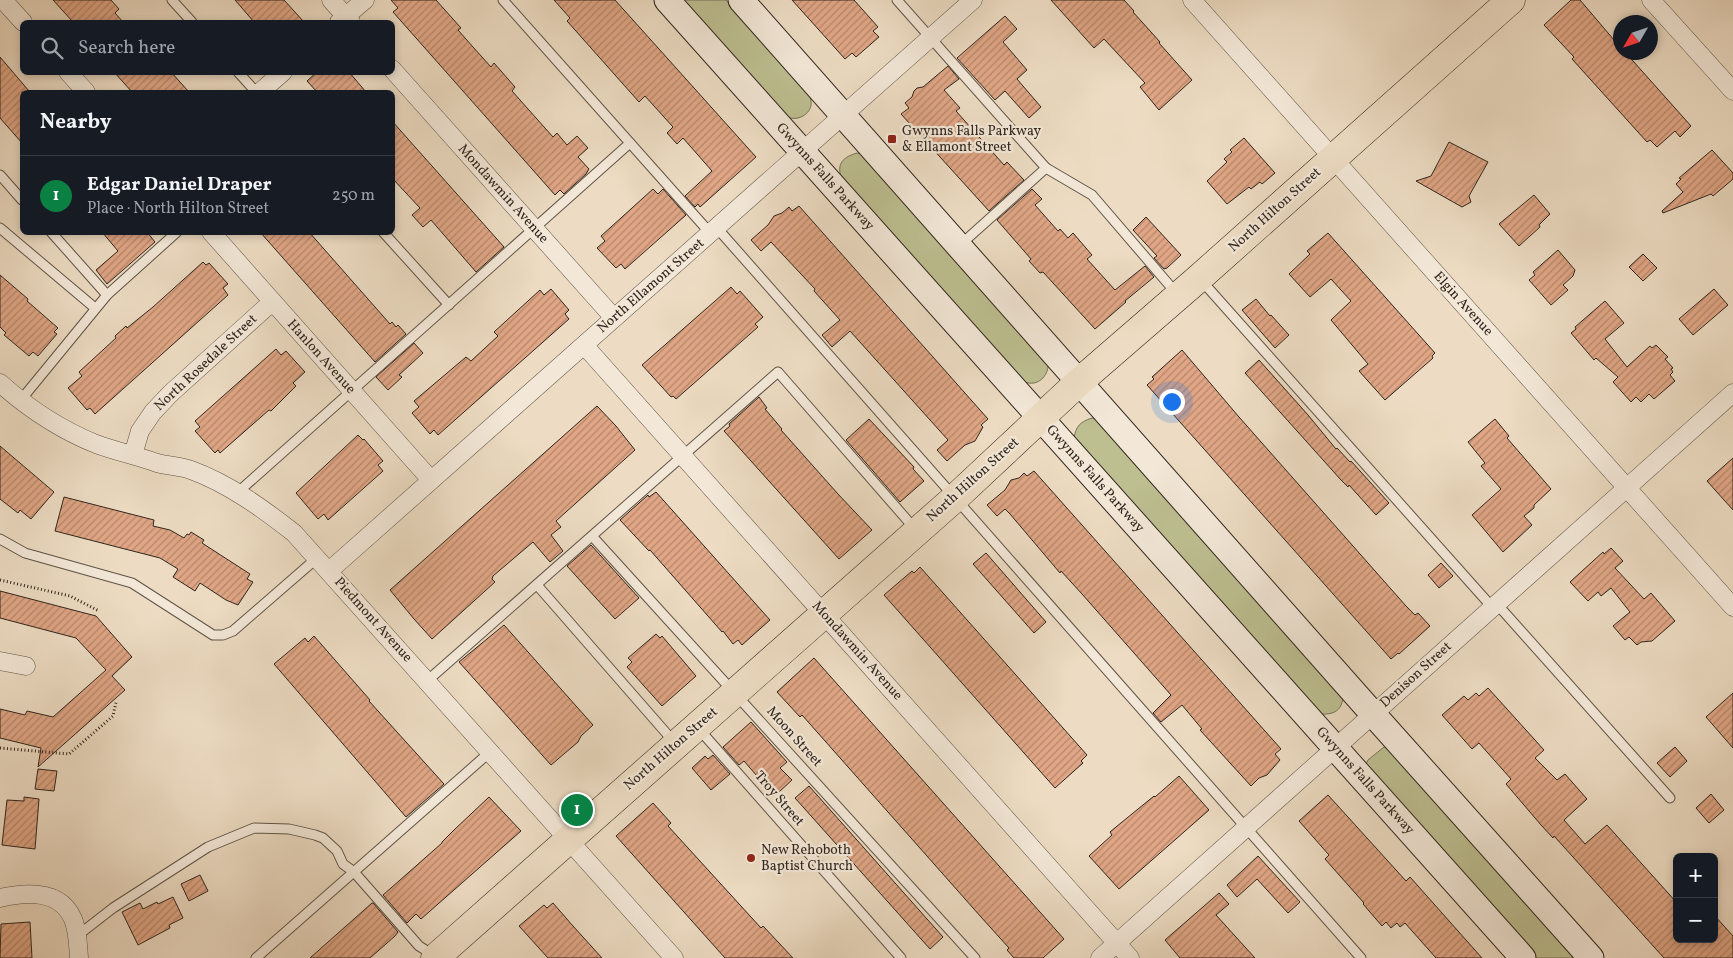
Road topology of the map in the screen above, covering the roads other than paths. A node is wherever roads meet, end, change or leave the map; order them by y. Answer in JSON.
{"nodes":[{"id":1,"x":3,"y":0,"type":"edge"},
{"id":2,"x":172,"y":0,"type":"edge"},
{"id":3,"x":331,"y":0,"type":"edge"},
{"id":4,"x":365,"y":0,"type":"edge"},
{"id":5,"x":503,"y":0,"type":"edge"},
{"id":6,"x":668,"y":0,"type":"edge"},
{"id":7,"x":741,"y":0,"type":"edge"},
{"id":8,"x":897,"y":0,"type":"edge"},
{"id":9,"x":973,"y":0,"type":"edge"},
{"id":10,"x":1192,"y":0,"type":"edge"},
{"id":11,"x":1511,"y":0,"type":"edge"},
{"id":12,"x":1651,"y":0,"type":"edge"},
{"id":13,"x":21,"y":20,"type":"edge"},
{"id":14,"x":190,"y":20,"type":"edge"},
{"id":15,"x":344,"y":20,"type":"edge"},
{"id":16,"x":346,"y":20,"type":"edge"},
{"id":17,"x":930,"y":38,"type":"junction"},
{"id":18,"x":395,"y":72,"type":"edge"},
{"id":19,"x":71,"y":75,"type":"edge"},
{"id":20,"x":241,"y":75,"type":"edge"},
{"id":21,"x":280,"y":75,"type":"edge"},
{"id":22,"x":84,"y":90,"type":"edge"},
{"id":23,"x":254,"y":90,"type":"edge"},
{"id":24,"x":262,"y":90,"type":"edge"},
{"id":25,"x":1733,"y":92,"type":"edge"},
{"id":26,"x":843,"y":115,"type":"junction"},
{"id":27,"x":630,"y":143,"type":"junction"},
{"id":28,"x":802,"y":152,"type":"junction"},
{"id":29,"x":1333,"y":158,"type":"junction"},
{"id":30,"x":1046,"y":168,"type":"junction"},
{"id":31,"x":0,"y":175,"type":"edge"},
{"id":32,"x":20,"y":198,"type":"edge"},
{"id":33,"x":0,"y":228,"type":"edge"},
{"id":34,"x":534,"y":229,"type":"junction"},
{"id":35,"x":714,"y":231,"type":"junction"},
{"id":36,"x":54,"y":235,"type":"edge"},
{"id":37,"x":174,"y":235,"type":"edge"},
{"id":38,"x":214,"y":235,"type":"edge"},
{"id":39,"x":386,"y":235,"type":"edge"},
{"id":40,"x":958,"y":246,"type":"junction"},
{"id":41,"x":1199,"y":278,"type":"junction"},
{"id":42,"x":107,"y":295,"type":"junction"},
{"id":43,"x":1178,"y":296,"type":"junction"},
{"id":44,"x":272,"y":302,"type":"junction"},
{"id":45,"x":449,"y":305,"type":"junction"},
{"id":46,"x":95,"y":308,"type":"junction"},
{"id":47,"x":614,"y":318,"type":"junction"},
{"id":48,"x":584,"y":345,"type":"junction"},
{"id":49,"x":1079,"y":382,"type":"junction"},
{"id":50,"x":0,"y":383,"type":"edge"},
{"id":51,"x":352,"y":391,"type":"junction"},
{"id":52,"x":1733,"y":393,"type":"edge"},
{"id":53,"x":20,"y":401,"type":"junction"},
{"id":54,"x":1040,"y":418,"type":"junction"},
{"id":55,"x":133,"y":455,"type":"junction"},
{"id":56,"x":683,"y":456,"type":"junction"},
{"id":57,"x":431,"y":480,"type":"junction"},
{"id":58,"x":1626,"y":487,"type":"junction"},
{"id":59,"x":237,"y":493,"type":"junction"},
{"id":60,"x":955,"y":498,"type":"junction"},
{"id":61,"x":917,"y":531,"type":"junction"},
{"id":62,"x":592,"y":536,"type":"junction"},
{"id":63,"x":0,"y":539,"type":"edge"},
{"id":64,"x":323,"y":564,"type":"junction"},
{"id":65,"x":537,"y":584,"type":"junction"},
{"id":66,"x":1494,"y":605,"type":"junction"},
{"id":67,"x":1733,"y":607,"type":"edge"},
{"id":68,"x":823,"y":613,"type":"junction"},
{"id":69,"x":0,"y":661,"type":"edge"},
{"id":70,"x":26,"y":666,"type":"dead end"},
{"id":71,"x":427,"y":681,"type":"junction"},
{"id":72,"x":735,"y":692,"type":"junction"},
{"id":73,"x":1373,"y":714,"type":"junction"},
{"id":74,"x":696,"y":726,"type":"junction"},
{"id":75,"x":676,"y":744,"type":"junction"},
{"id":76,"x":1336,"y":747,"type":"junction"},
{"id":77,"x":490,"y":752,"type":"junction"},
{"id":78,"x":1670,"y":798,"type":"dead end"},
{"id":79,"x":1246,"y":828,"type":"junction"},
{"id":80,"x":568,"y":839,"type":"junction"},
{"id":81,"x":354,"y":872,"type":"junction"},
{"id":82,"x":0,"y":898,"type":"edge"},
{"id":83,"x":77,"y":936,"type":"junction"},
{"id":84,"x":1117,"y":943,"type":"junction"},
{"id":85,"x":79,"y":958,"type":"edge"},
{"id":86,"x":256,"y":958,"type":"edge"},
{"id":87,"x":436,"y":958,"type":"edge"},
{"id":88,"x":674,"y":958,"type":"edge"},
{"id":89,"x":901,"y":958,"type":"edge"},
{"id":90,"x":974,"y":958,"type":"edge"},
{"id":91,"x":1100,"y":958,"type":"edge"},
{"id":92,"x":1130,"y":958,"type":"edge"},
{"id":93,"x":1361,"y":958,"type":"edge"},
{"id":94,"x":1523,"y":958,"type":"edge"},
{"id":95,"x":1591,"y":958,"type":"edge"}],
"edges":[{"from":1,"to":13,"type":"street"},
{"from":2,"to":14,"type":"lane"},
{"from":3,"to":15,"type":"street"},
{"from":4,"to":16,"type":"street"},
{"from":5,"to":27,"type":"lane"},
{"from":6,"to":28,"type":"main road","name":"Gwynns Falls Parkway"},
{"from":7,"to":26,"type":"main road"},
{"from":8,"to":17,"type":"lane"},
{"from":9,"to":17,"type":"street","name":"North Ellamont Street"},
{"from":10,"to":29,"type":"street","name":"Elgin Avenue"},
{"from":11,"to":29,"type":"main road","name":"North Hilton Street"},
{"from":12,"to":25,"type":"street"},
{"from":17,"to":26,"type":"street","name":"North Ellamont Street"},
{"from":17,"to":30,"type":"lane"},
{"from":18,"to":34,"type":"street","name":"Mondawmin Avenue"},
{"from":19,"to":22,"type":"street"},
{"from":20,"to":23,"type":"lane"},
{"from":21,"to":24,"type":"street"},
{"from":26,"to":28,"type":"street","name":"North Ellamont Street"},
{"from":26,"to":40,"type":"main road"},
{"from":27,"to":34,"type":"lane"},
{"from":27,"to":35,"type":"lane"},
{"from":28,"to":35,"type":"street","name":"North Ellamont Street"},
{"from":28,"to":54,"type":"main road","name":"Gwynns Falls Parkway"},
{"from":29,"to":41,"type":"main road","name":"North Hilton Street"},
{"from":29,"to":58,"type":"street","name":"Elgin Avenue"},
{"from":30,"to":40,"type":"lane"},
{"from":30,"to":43,"type":"lane"},
{"from":31,"to":32,"type":"lane"},
{"from":33,"to":46,"type":"lane"},
{"from":34,"to":45,"type":"lane"},
{"from":34,"to":47,"type":"street","name":"Mondawmin Avenue"},
{"from":35,"to":47,"type":"street","name":"North Ellamont Street"},
{"from":35,"to":60,"type":"lane"},
{"from":36,"to":42,"type":"lane"},
{"from":37,"to":42,"type":"lane"},
{"from":38,"to":44,"type":"street","name":"Hanlon Avenue"},
{"from":39,"to":45,"type":"lane"},
{"from":40,"to":49,"type":"main road"},
{"from":41,"to":43,"type":"main road","name":"North Hilton Street"},
{"from":41,"to":66,"type":"lane"},
{"from":42,"to":46,"type":"lane"},
{"from":43,"to":49,"type":"main road","name":"North Hilton Street"},
{"from":44,"to":51,"type":"street","name":"Hanlon Avenue"},
{"from":44,"to":55,"type":"street","name":"North Rosedale Street"},
{"from":45,"to":51,"type":"lane"},
{"from":46,"to":53,"type":"lane"},
{"from":47,"to":48,"type":"street","name":"North Ellamont Street"},
{"from":48,"to":56,"type":"street","name":"Mondawmin Avenue"},
{"from":48,"to":57,"type":"street","name":"North Ellamont Street"},
{"from":49,"to":54,"type":"main road","name":"North Hilton Street"},
{"from":49,"to":73,"type":"main road"},
{"from":50,"to":53,"type":"street","name":"Piedmont Avenue"},
{"from":51,"to":57,"type":"street","name":"Hanlon Avenue"},
{"from":51,"to":59,"type":"lane"},
{"from":52,"to":58,"type":"street","name":"Denison Street"},
{"from":53,"to":55,"type":"street","name":"Piedmont Avenue"},
{"from":54,"to":60,"type":"main road","name":"North Hilton Street"},
{"from":54,"to":76,"type":"main road","name":"Gwynns Falls Parkway"},
{"from":55,"to":59,"type":"street","name":"Piedmont Avenue"},
{"from":56,"to":61,"type":"lane"},
{"from":56,"to":62,"type":"lane"},
{"from":56,"to":68,"type":"street","name":"Mondawmin Avenue"},
{"from":57,"to":64,"type":"street","name":"North Ellamont Street"},
{"from":58,"to":66,"type":"street","name":"Denison Street"},
{"from":58,"to":67,"type":"street","name":"Elgin Avenue"},
{"from":59,"to":64,"type":"street","name":"Piedmont Avenue"},
{"from":60,"to":61,"type":"main road","name":"North Hilton Street"},
{"from":60,"to":79,"type":"lane"},
{"from":61,"to":68,"type":"main road","name":"North Hilton Street"},
{"from":62,"to":65,"type":"lane"},
{"from":62,"to":72,"type":"lane","name":"Moon Street"},
{"from":63,"to":64,"type":"lane"},
{"from":64,"to":71,"type":"street","name":"Piedmont Avenue"},
{"from":65,"to":71,"type":"lane"},
{"from":65,"to":75,"type":"lane"},
{"from":66,"to":73,"type":"street","name":"Denison Street"},
{"from":66,"to":78,"type":"lane"},
{"from":68,"to":72,"type":"main road","name":"North Hilton Street"},
{"from":68,"to":84,"type":"street","name":"Mondawmin Avenue"},
{"from":69,"to":70,"type":"street"},
{"from":71,"to":77,"type":"street","name":"Piedmont Avenue"},
{"from":72,"to":74,"type":"main road","name":"North Hilton Street"},
{"from":72,"to":90,"type":"lane","name":"Moon Street"},
{"from":73,"to":76,"type":"street","name":"Denison Street"},
{"from":73,"to":95,"type":"main road"},
{"from":74,"to":75,"type":"main road","name":"North Hilton Street"},
{"from":74,"to":89,"type":"lane","name":"Troy Street"},
{"from":75,"to":80,"type":"main road","name":"North Hilton Street"},
{"from":76,"to":79,"type":"street","name":"Denison Street"},
{"from":76,"to":94,"type":"main road","name":"Gwynns Falls Parkway"},
{"from":77,"to":80,"type":"street","name":"Piedmont Avenue"},
{"from":77,"to":81,"type":"lane"},
{"from":79,"to":84,"type":"street","name":"Denison Street"},
{"from":79,"to":93,"type":"lane"},
{"from":80,"to":87,"type":"main road","name":"North Hilton Street"},
{"from":80,"to":88,"type":"street","name":"Piedmont Avenue"},
{"from":81,"to":83,"type":"lane"},
{"from":81,"to":86,"type":"lane"},
{"from":81,"to":87,"type":"lane"},
{"from":82,"to":83,"type":"street"},
{"from":83,"to":85,"type":"street"},
{"from":84,"to":91,"type":"street","name":"Denison Street"},
{"from":84,"to":92,"type":"street","name":"Mondawmin Avenue"}]}
